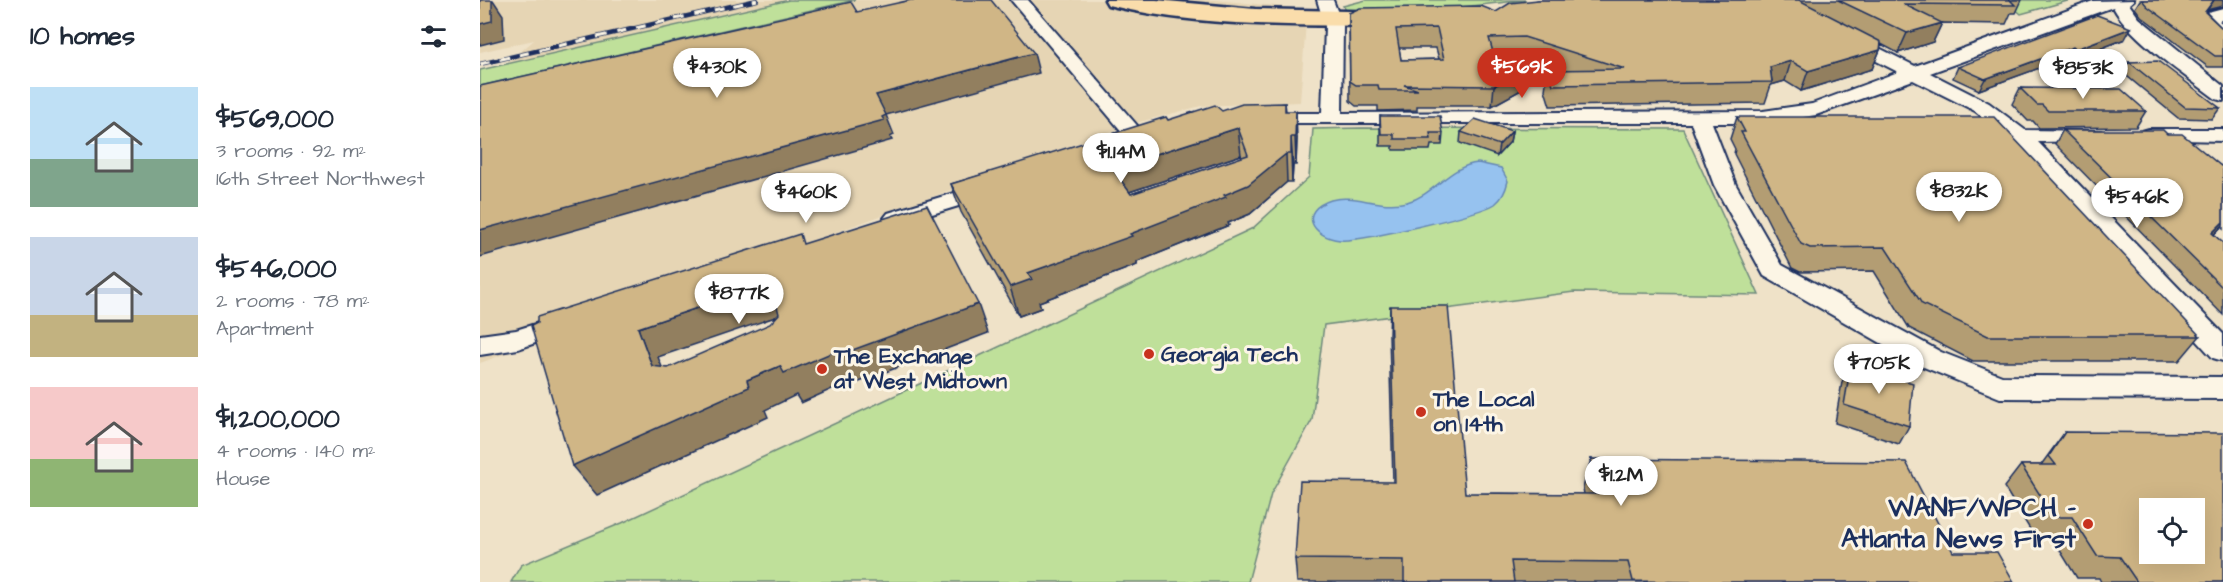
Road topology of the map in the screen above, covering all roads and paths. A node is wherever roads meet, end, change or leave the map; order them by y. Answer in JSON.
{"nodes":[{"id":1,"x":1019,"y":0,"type":"edge"},
{"id":2,"x":1116,"y":0,"type":"edge"},
{"id":3,"x":1215,"y":0,"type":"edge"},
{"id":4,"x":2108,"y":1,"type":"edge"},
{"id":5,"x":1328,"y":5,"type":"edge"},
{"id":6,"x":1274,"y":10,"type":"junction"},
{"id":7,"x":2223,"y":13,"type":"edge"},
{"id":8,"x":2068,"y":16,"type":"junction"},
{"id":9,"x":1412,"y":19,"type":"edge"},
{"id":10,"x":1834,"y":32,"type":"edge"},
{"id":11,"x":2223,"y":34,"type":"edge"},
{"id":12,"x":2160,"y":46,"type":"junction"},
{"id":13,"x":1912,"y":73,"type":"junction"},
{"id":14,"x":2223,"y":95,"type":"edge"},
{"id":15,"x":1699,"y":117,"type":"junction"},
{"id":16,"x":1332,"y":119,"type":"junction"},
{"id":17,"x":1240,"y":120,"type":"edge"},
{"id":18,"x":2223,"y":135,"type":"edge"},
{"id":19,"x":2020,"y":136,"type":"junction"},
{"id":20,"x":1141,"y":142,"type":"edge"},
{"id":21,"x":1010,"y":183,"type":"edge"},
{"id":22,"x":879,"y":223,"type":"edge"},
{"id":23,"x":586,"y":317,"type":"edge"},
{"id":24,"x":480,"y":345,"type":"edge"},
{"id":25,"x":2223,"y":351,"type":"edge"},
{"id":26,"x":2223,"y":388,"type":"edge"}],
"edges":[{"from":1,"to":20,"type":"street"},
{"from":2,"to":6,"type":"main road"},
{"from":3,"to":6,"type":"main road"},
{"from":4,"to":8,"type":"street"},
{"from":4,"to":12,"type":"street"},
{"from":5,"to":6,"type":"main road"},
{"from":5,"to":9,"type":"main road"},
{"from":5,"to":16,"type":"street"},
{"from":7,"to":11,"type":"street"},
{"from":8,"to":12,"type":"street"},
{"from":8,"to":13,"type":"street"},
{"from":10,"to":13,"type":"street"},
{"from":12,"to":14,"type":"street"},
{"from":13,"to":15,"type":"street"},
{"from":13,"to":19,"type":"street"},
{"from":15,"to":16,"type":"street"},
{"from":15,"to":26,"type":"street"},
{"from":16,"to":17,"type":"street"},
{"from":18,"to":19,"type":"street"},
{"from":19,"to":25,"type":"street"},
{"from":21,"to":22,"type":"street"},
{"from":23,"to":24,"type":"street"}]}
